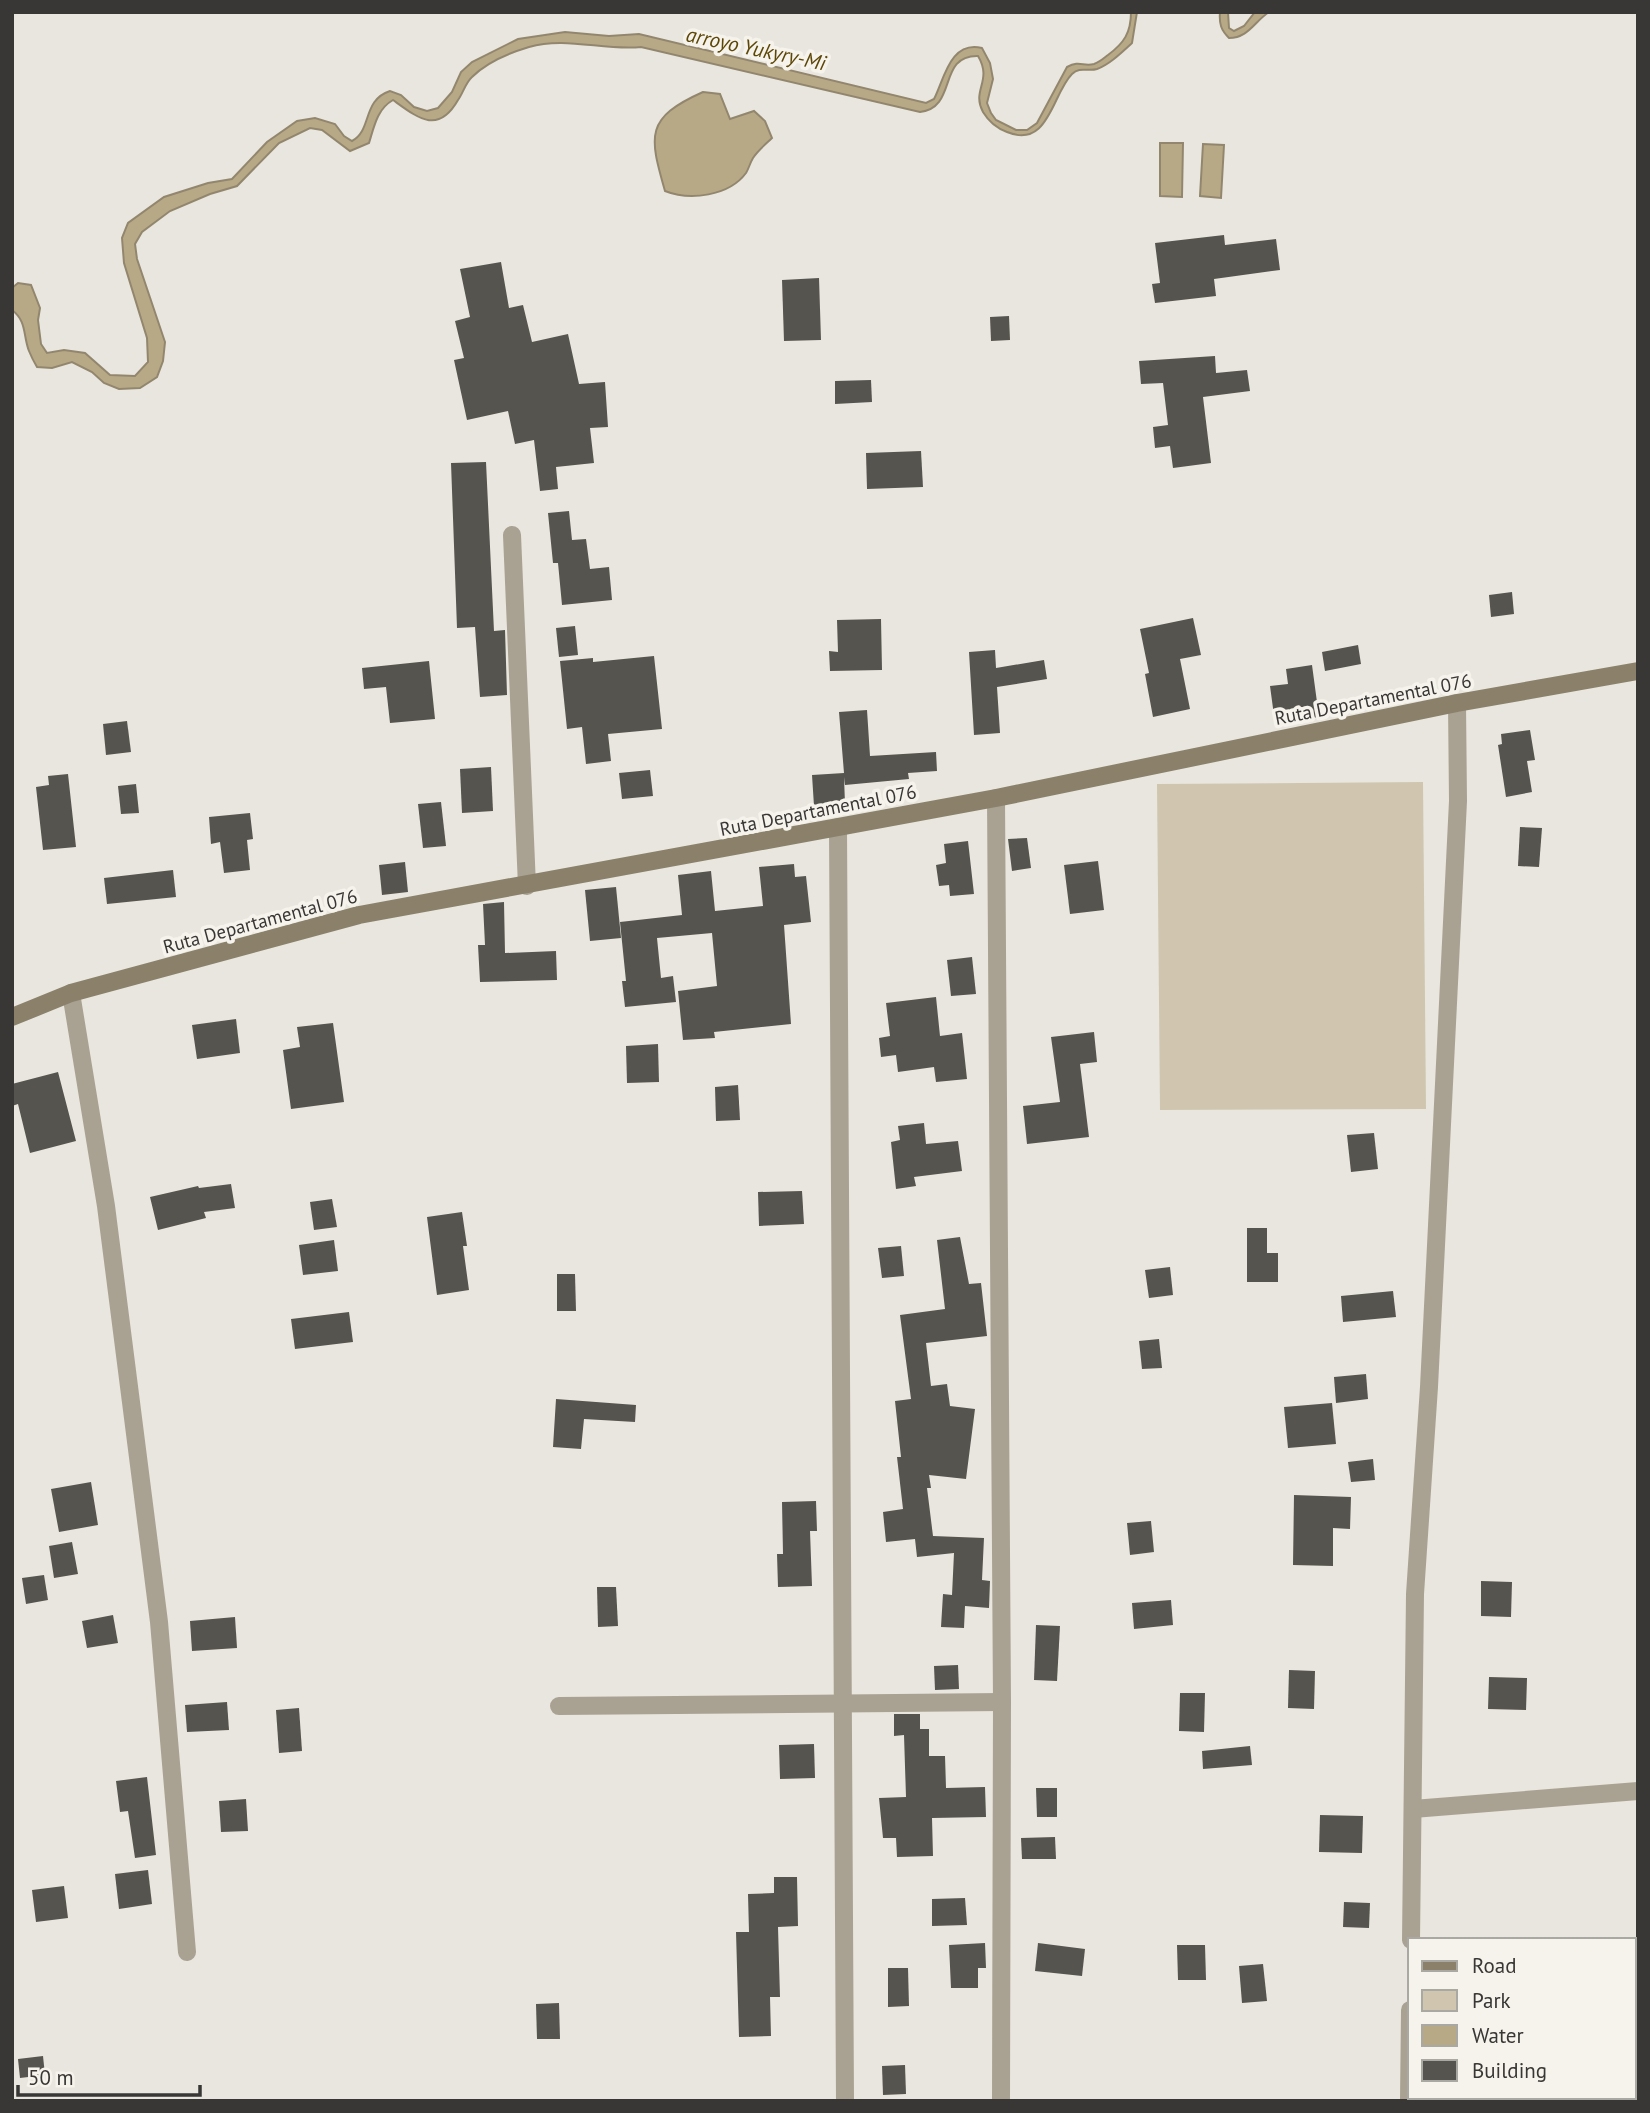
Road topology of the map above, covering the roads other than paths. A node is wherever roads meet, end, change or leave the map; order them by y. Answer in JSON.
{"nodes":[{"id":1,"x":512,"y":535,"type":"dead end"},
{"id":2,"x":1638,"y":671,"type":"edge"},
{"id":3,"x":1457,"y":703,"type":"junction"},
{"id":4,"x":996,"y":798,"type":"junction"},
{"id":5,"x":838,"y":827,"type":"junction"},
{"id":6,"x":527,"y":886,"type":"junction"},
{"id":7,"x":71,"y":993,"type":"junction"},
{"id":8,"x":12,"y":1017,"type":"edge"},
{"id":9,"x":1002,"y":1702,"type":"junction"},
{"id":10,"x":843,"y":1703,"type":"junction"},
{"id":11,"x":559,"y":1706,"type":"dead end"},
{"id":12,"x":1638,"y":1791,"type":"edge"},
{"id":13,"x":1413,"y":1809,"type":"junction"},
{"id":14,"x":1411,"y":1938,"type":"edge"},
{"id":15,"x":187,"y":1952,"type":"dead end"},
{"id":16,"x":845,"y":2101,"type":"edge"},
{"id":17,"x":1001,"y":2101,"type":"edge"}],
"edges":[{"from":1,"to":6,"type":"street"},
{"from":2,"to":3,"type":"main road","name":"Ruta Departamental 076"},
{"from":3,"to":4,"type":"main road","name":"Ruta Departamental 076"},
{"from":3,"to":13,"type":"street"},
{"from":4,"to":5,"type":"main road","name":"Ruta Departamental 076"},
{"from":4,"to":9,"type":"street"},
{"from":5,"to":6,"type":"main road","name":"Ruta Departamental 076"},
{"from":5,"to":10,"type":"street"},
{"from":6,"to":7,"type":"main road","name":"Ruta Departamental 076"},
{"from":7,"to":8,"type":"main road","name":"Ruta Departamental 076"},
{"from":7,"to":15,"type":"street"},
{"from":9,"to":10,"type":"street"},
{"from":9,"to":17,"type":"street"},
{"from":10,"to":11,"type":"street"},
{"from":10,"to":16,"type":"street"},
{"from":12,"to":13,"type":"street"},
{"from":13,"to":14,"type":"street"}]}
